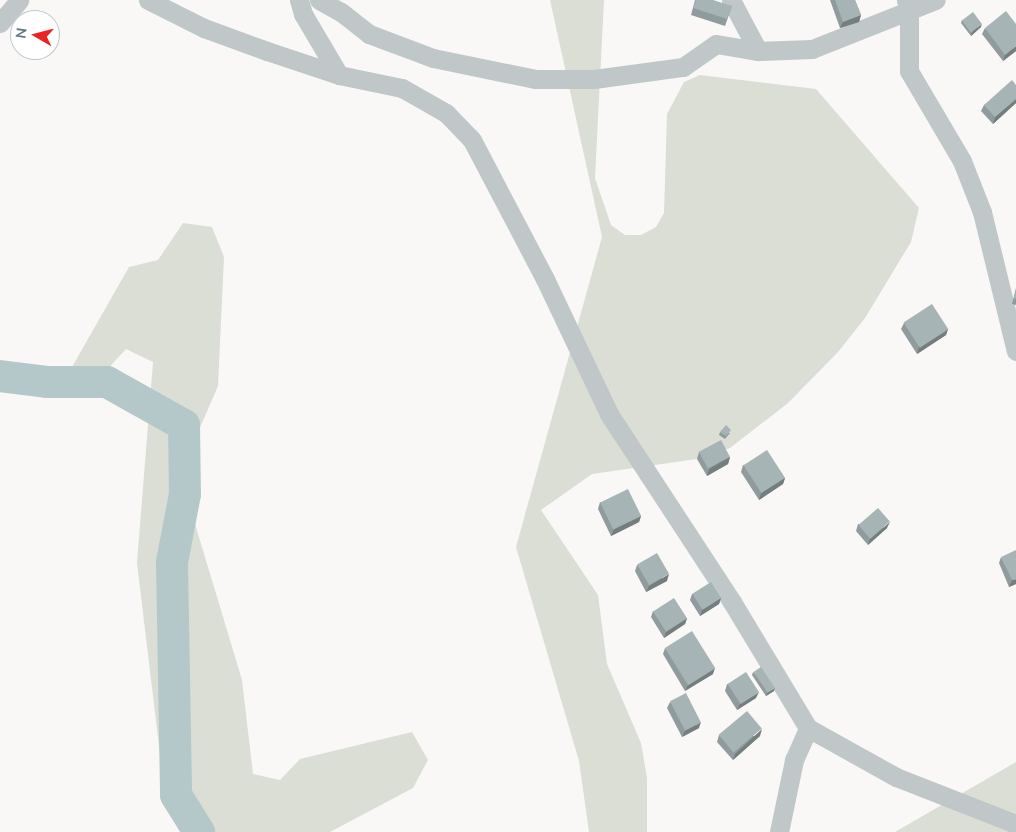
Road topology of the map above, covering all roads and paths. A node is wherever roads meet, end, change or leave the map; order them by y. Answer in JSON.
{"nodes":[{"id":1,"x":19,"y":0,"type":"edge"},
{"id":2,"x":148,"y":0,"type":"edge"},
{"id":3,"x":299,"y":0,"type":"edge"},
{"id":4,"x":319,"y":0,"type":"edge"},
{"id":5,"x":731,"y":0,"type":"edge"},
{"id":6,"x":936,"y":0,"type":"edge"},
{"id":7,"x":907,"y":5,"type":"edge"},
{"id":8,"x":0,"y":23,"type":"edge"},
{"id":9,"x":758,"y":52,"type":"junction"},
{"id":10,"x":339,"y":75,"type":"junction"},
{"id":11,"x":1016,"y":351,"type":"edge"},
{"id":12,"x":808,"y":728,"type":"junction"},
{"id":13,"x":1016,"y":824,"type":"edge"},
{"id":14,"x":779,"y":832,"type":"edge"}],
"edges":[{"from":1,"to":8,"type":"street"},
{"from":2,"to":10,"type":"street"},
{"from":3,"to":10,"type":"street"},
{"from":4,"to":9,"type":"street"},
{"from":5,"to":9,"type":"street"},
{"from":6,"to":7,"type":"street"},
{"from":7,"to":9,"type":"street"},
{"from":7,"to":11,"type":"street"},
{"from":10,"to":12,"type":"street"},
{"from":12,"to":13,"type":"street"},
{"from":12,"to":14,"type":"street"}]}
